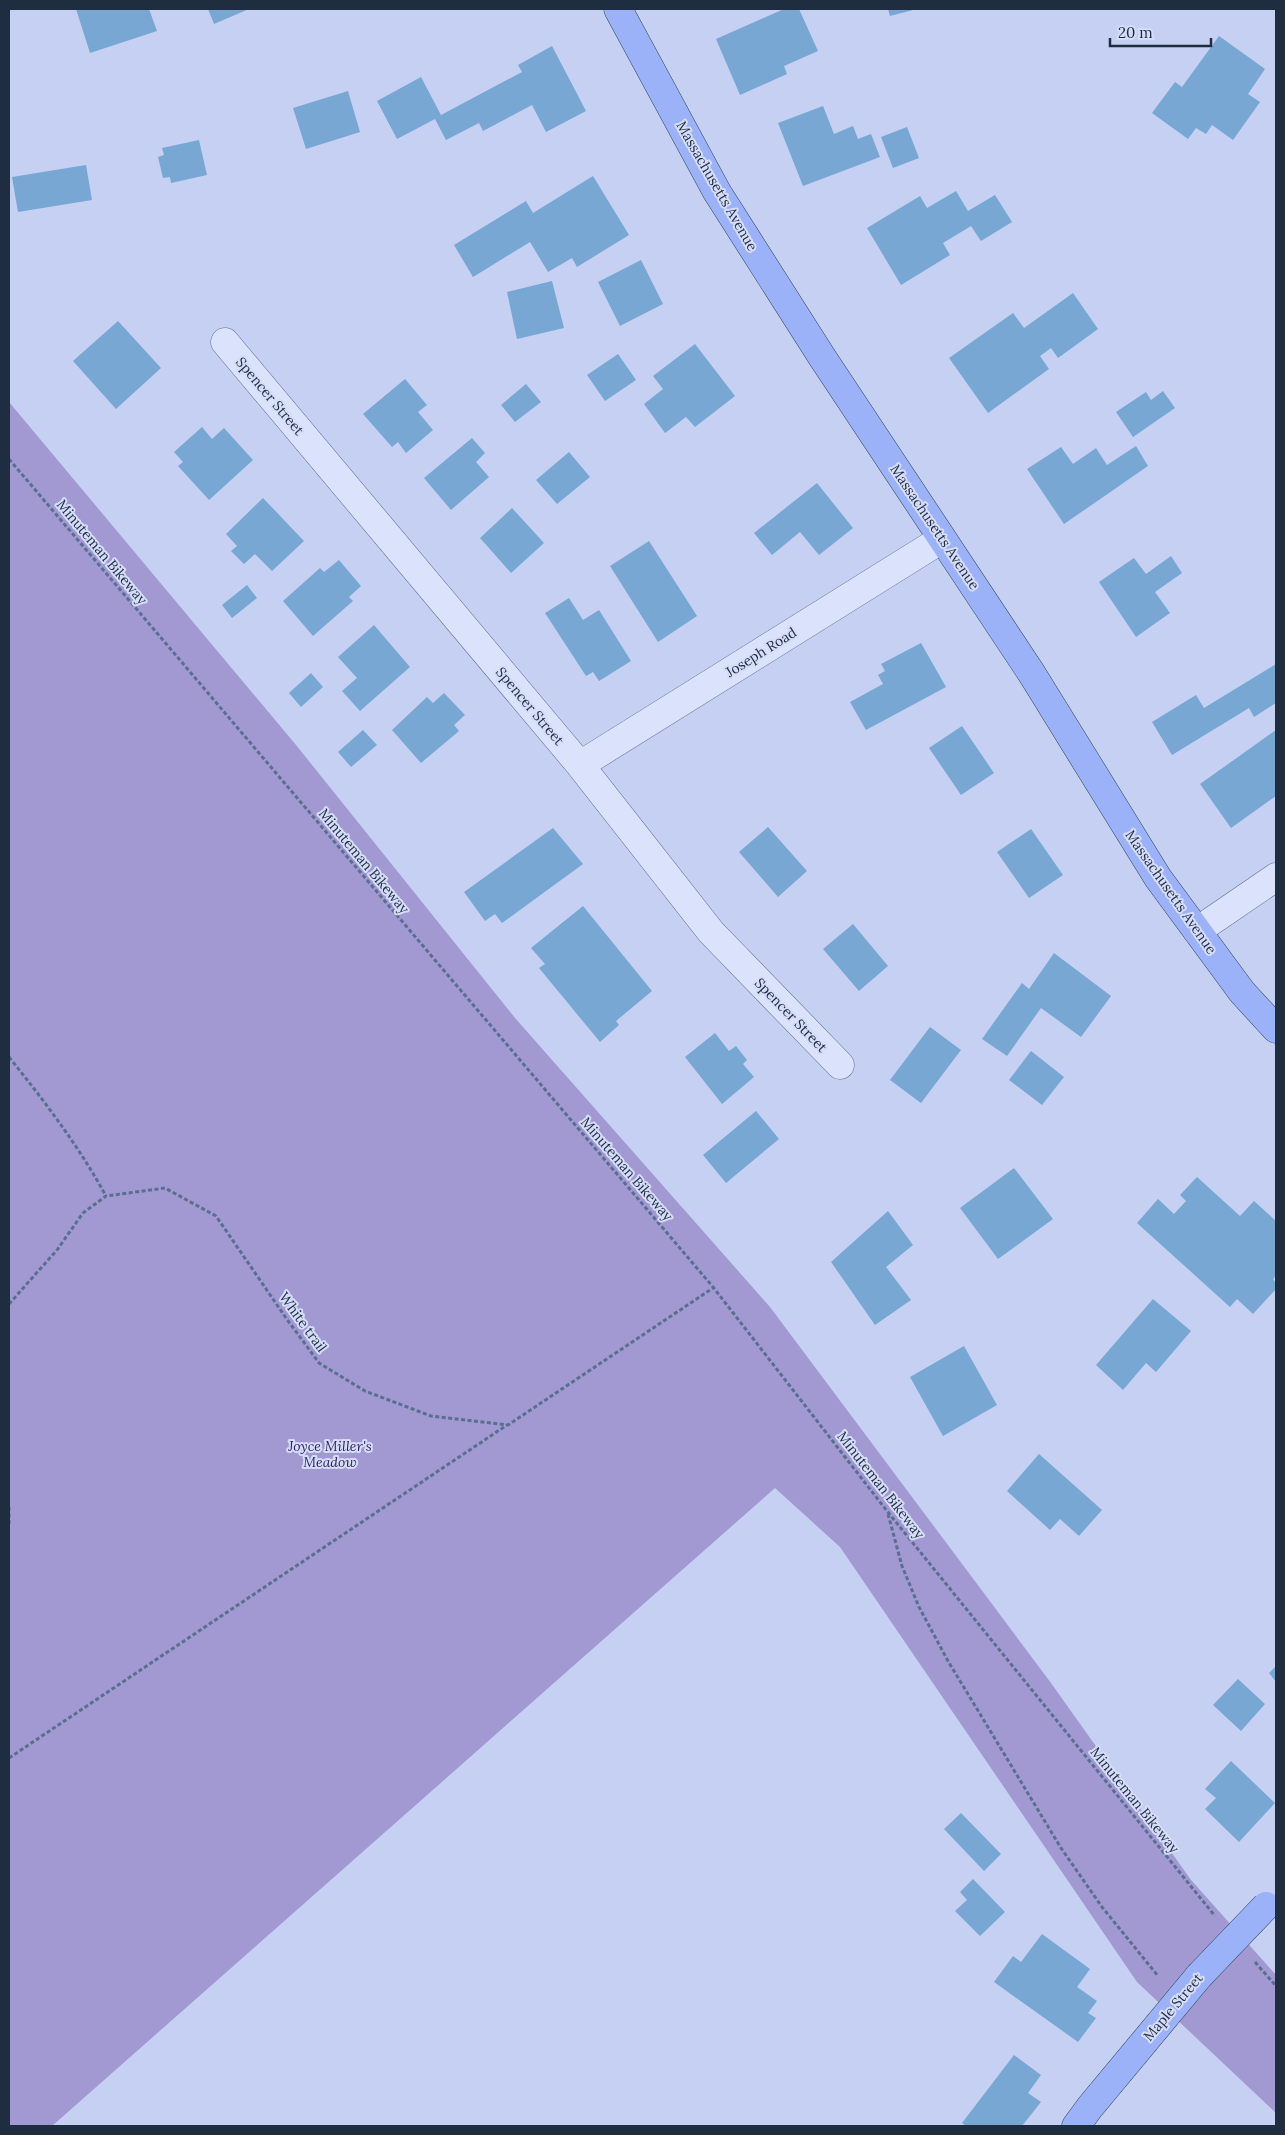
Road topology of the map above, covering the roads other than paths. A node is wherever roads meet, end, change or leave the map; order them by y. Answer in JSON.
{"nodes":[{"id":1,"x":618,"y":9,"type":"edge"},
{"id":2,"x":225,"y":342,"type":"dead end"},
{"id":3,"x":942,"y":539,"type":"junction"},
{"id":4,"x":580,"y":765,"type":"junction"},
{"id":5,"x":1276,"y":877,"type":"edge"},
{"id":6,"x":1197,"y":931,"type":"junction"},
{"id":7,"x":1276,"y":1029,"type":"edge"},
{"id":8,"x":840,"y":1065,"type":"dead end"},
{"id":9,"x":1271,"y":1900,"type":"edge"},
{"id":10,"x":1076,"y":2126,"type":"edge"}],
"edges":[{"from":1,"to":3,"type":"main road","name":"Massachusetts Avenue"},
{"from":2,"to":4,"type":"street","name":"Spencer Street"},
{"from":3,"to":4,"type":"street","name":"Joseph Road"},
{"from":3,"to":6,"type":"main road","name":"Massachusetts Avenue"},
{"from":4,"to":8,"type":"street","name":"Spencer Street"},
{"from":5,"to":6,"type":"street"},
{"from":6,"to":7,"type":"main road","name":"Massachusetts Avenue"},
{"from":9,"to":10,"type":"main road","name":"Maple Street","bridge":true}]}
